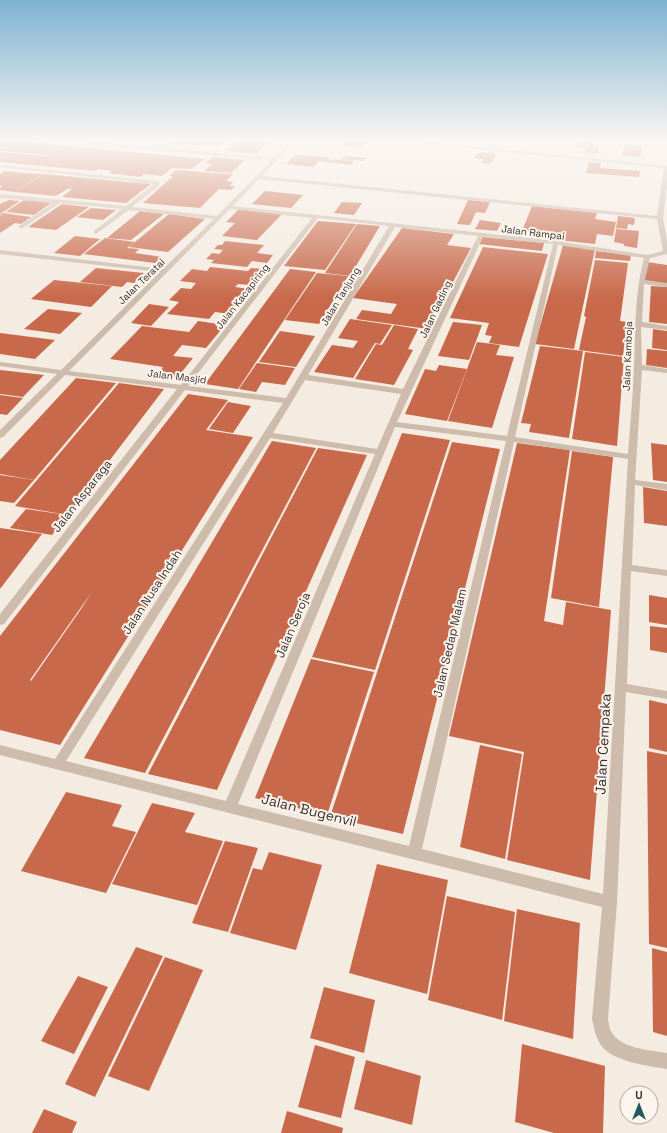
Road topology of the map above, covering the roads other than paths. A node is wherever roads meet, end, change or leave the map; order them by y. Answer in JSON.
{"nodes":[{"id":1,"x":665,"y":192,"type":"edge"},
{"id":2,"x":148,"y":193,"type":"edge"},
{"id":3,"x":242,"y":193,"type":"edge"},
{"id":4,"x":413,"y":193,"type":"edge"},
{"id":5,"x":0,"y":196,"type":"edge"},
{"id":6,"x":58,"y":202,"type":"junction"},
{"id":7,"x":229,"y":207,"type":"junction"},
{"id":8,"x":129,"y":208,"type":"junction"},
{"id":9,"x":316,"y":217,"type":"junction"},
{"id":10,"x":218,"y":218,"type":"junction"},
{"id":11,"x":660,"y":218,"type":"junction"},
{"id":12,"x":393,"y":225,"type":"junction"},
{"id":13,"x":21,"y":227,"type":"dead end"},
{"id":14,"x":96,"y":232,"type":"dead end"},
{"id":15,"x":481,"y":235,"type":"junction"},
{"id":16,"x":556,"y":243,"type":"junction"},
{"id":17,"x":0,"y":252,"type":"edge"},
{"id":18,"x":666,"y":252,"type":"edge"},
{"id":19,"x":647,"y":257,"type":"junction"},
{"id":20,"x":165,"y":271,"type":"junction"},
{"id":21,"x":641,"y":282,"type":"junction"},
{"id":22,"x":667,"y":285,"type":"edge"},
{"id":23,"x":638,"y":324,"type":"junction"},
{"id":24,"x":667,"y":328,"type":"edge"},
{"id":25,"x":0,"y":364,"type":"edge"},
{"id":26,"x":638,"y":368,"type":"junction"},
{"id":27,"x":667,"y":371,"type":"edge"},
{"id":28,"x":62,"y":372,"type":"junction"},
{"id":29,"x":303,"y":377,"type":"junction"},
{"id":30,"x":184,"y":387,"type":"junction"},
{"id":31,"x":406,"y":392,"type":"junction"},
{"id":32,"x":288,"y":401,"type":"junction"},
{"id":33,"x":392,"y":424,"type":"junction"},
{"id":34,"x":0,"y":435,"type":"edge"},
{"id":35,"x":268,"y":435,"type":"junction"},
{"id":36,"x":510,"y":439,"type":"junction"},
{"id":37,"x":380,"y":452,"type":"junction"},
{"id":38,"x":632,"y":457,"type":"junction"},
{"id":39,"x":630,"y":482,"type":"junction"},
{"id":40,"x":667,"y":487,"type":"edge"},
{"id":41,"x":626,"y":567,"type":"junction"},
{"id":42,"x":667,"y":573,"type":"edge"},
{"id":43,"x":0,"y":621,"type":"edge"},
{"id":44,"x":620,"y":687,"type":"junction"},
{"id":45,"x":667,"y":695,"type":"edge"},
{"id":46,"x":0,"y":750,"type":"edge"},
{"id":47,"x":58,"y":764,"type":"junction"},
{"id":48,"x":230,"y":807,"type":"junction"},
{"id":49,"x":414,"y":853,"type":"junction"},
{"id":50,"x":610,"y":902,"type":"junction"},
{"id":51,"x":667,"y":1062,"type":"edge"}],
"edges":[{"from":1,"to":11,"type":"street"},
{"from":2,"to":8,"type":"street"},
{"from":3,"to":7,"type":"street","name":"Jalan Teratai"},
{"from":4,"to":11,"type":"street"},
{"from":5,"to":6,"type":"street"},
{"from":6,"to":8,"type":"street"},
{"from":6,"to":13,"type":"street"},
{"from":7,"to":9,"type":"street","name":"Jalan Rampai"},
{"from":7,"to":10,"type":"street","name":"Jalan Teratai"},
{"from":8,"to":10,"type":"street"},
{"from":8,"to":14,"type":"street"},
{"from":9,"to":12,"type":"street","name":"Jalan Rampai"},
{"from":9,"to":30,"type":"street","name":"Jalan Kacapiring"},
{"from":10,"to":20,"type":"street","name":"Jalan Teratai"},
{"from":11,"to":18,"type":"street"},
{"from":12,"to":15,"type":"street","name":"Jalan Rampai"},
{"from":12,"to":29,"type":"street","name":"Jalan Tanjung"},
{"from":15,"to":16,"type":"street","name":"Jalan Rampai"},
{"from":15,"to":31,"type":"street","name":"Jalan Gading"},
{"from":16,"to":19,"type":"street","name":"Jalan Rampai"},
{"from":16,"to":36,"type":"street"},
{"from":17,"to":20,"type":"street"},
{"from":18,"to":19,"type":"street","name":"Jalan Rampai"},
{"from":19,"to":21,"type":"street","name":"Jalan Kamboja"},
{"from":20,"to":28,"type":"street","name":"Jalan Teratai"},
{"from":21,"to":22,"type":"street"},
{"from":21,"to":23,"type":"street","name":"Jalan Kamboja"},
{"from":23,"to":24,"type":"street"},
{"from":23,"to":26,"type":"street","name":"Jalan Kamboja"},
{"from":25,"to":28,"type":"street","name":"Jalan Masjid"},
{"from":26,"to":27,"type":"street"},
{"from":26,"to":38,"type":"street","name":"Jalan Kamboja"},
{"from":28,"to":30,"type":"street","name":"Jalan Masjid"},
{"from":28,"to":34,"type":"street","name":"Jalan Teratai"},
{"from":29,"to":31,"type":"street"},
{"from":29,"to":32,"type":"street","name":"Jalan Tanjung"},
{"from":30,"to":32,"type":"street","name":"Jalan Masjid"},
{"from":30,"to":43,"type":"street","name":"Jalan Asparaga"},
{"from":31,"to":33,"type":"street","name":"Jalan Gading"},
{"from":32,"to":35,"type":"street","name":"Jalan Nusa Indah"},
{"from":33,"to":36,"type":"street"},
{"from":33,"to":37,"type":"street","name":"Jalan Seroja"},
{"from":35,"to":37,"type":"street"},
{"from":35,"to":47,"type":"street","name":"Jalan Nusa Indah"},
{"from":36,"to":38,"type":"street"},
{"from":36,"to":49,"type":"street","name":"Jalan Sedap Malam"},
{"from":37,"to":48,"type":"street","name":"Jalan Seroja"},
{"from":38,"to":39,"type":"street","name":"Jalan Cempaka"},
{"from":39,"to":40,"type":"street"},
{"from":39,"to":41,"type":"street","name":"Jalan Cempaka"},
{"from":41,"to":42,"type":"street"},
{"from":41,"to":44,"type":"street","name":"Jalan Cempaka"},
{"from":44,"to":45,"type":"street"},
{"from":44,"to":50,"type":"street","name":"Jalan Cempaka"},
{"from":46,"to":47,"type":"street","name":"Jalan Bugenvil"},
{"from":47,"to":48,"type":"street","name":"Jalan Bugenvil"},
{"from":48,"to":49,"type":"street","name":"Jalan Bugenvil"},
{"from":49,"to":50,"type":"street","name":"Jalan Bugenvil"},
{"from":50,"to":51,"type":"street","name":"Jalan Cempaka"}]}
